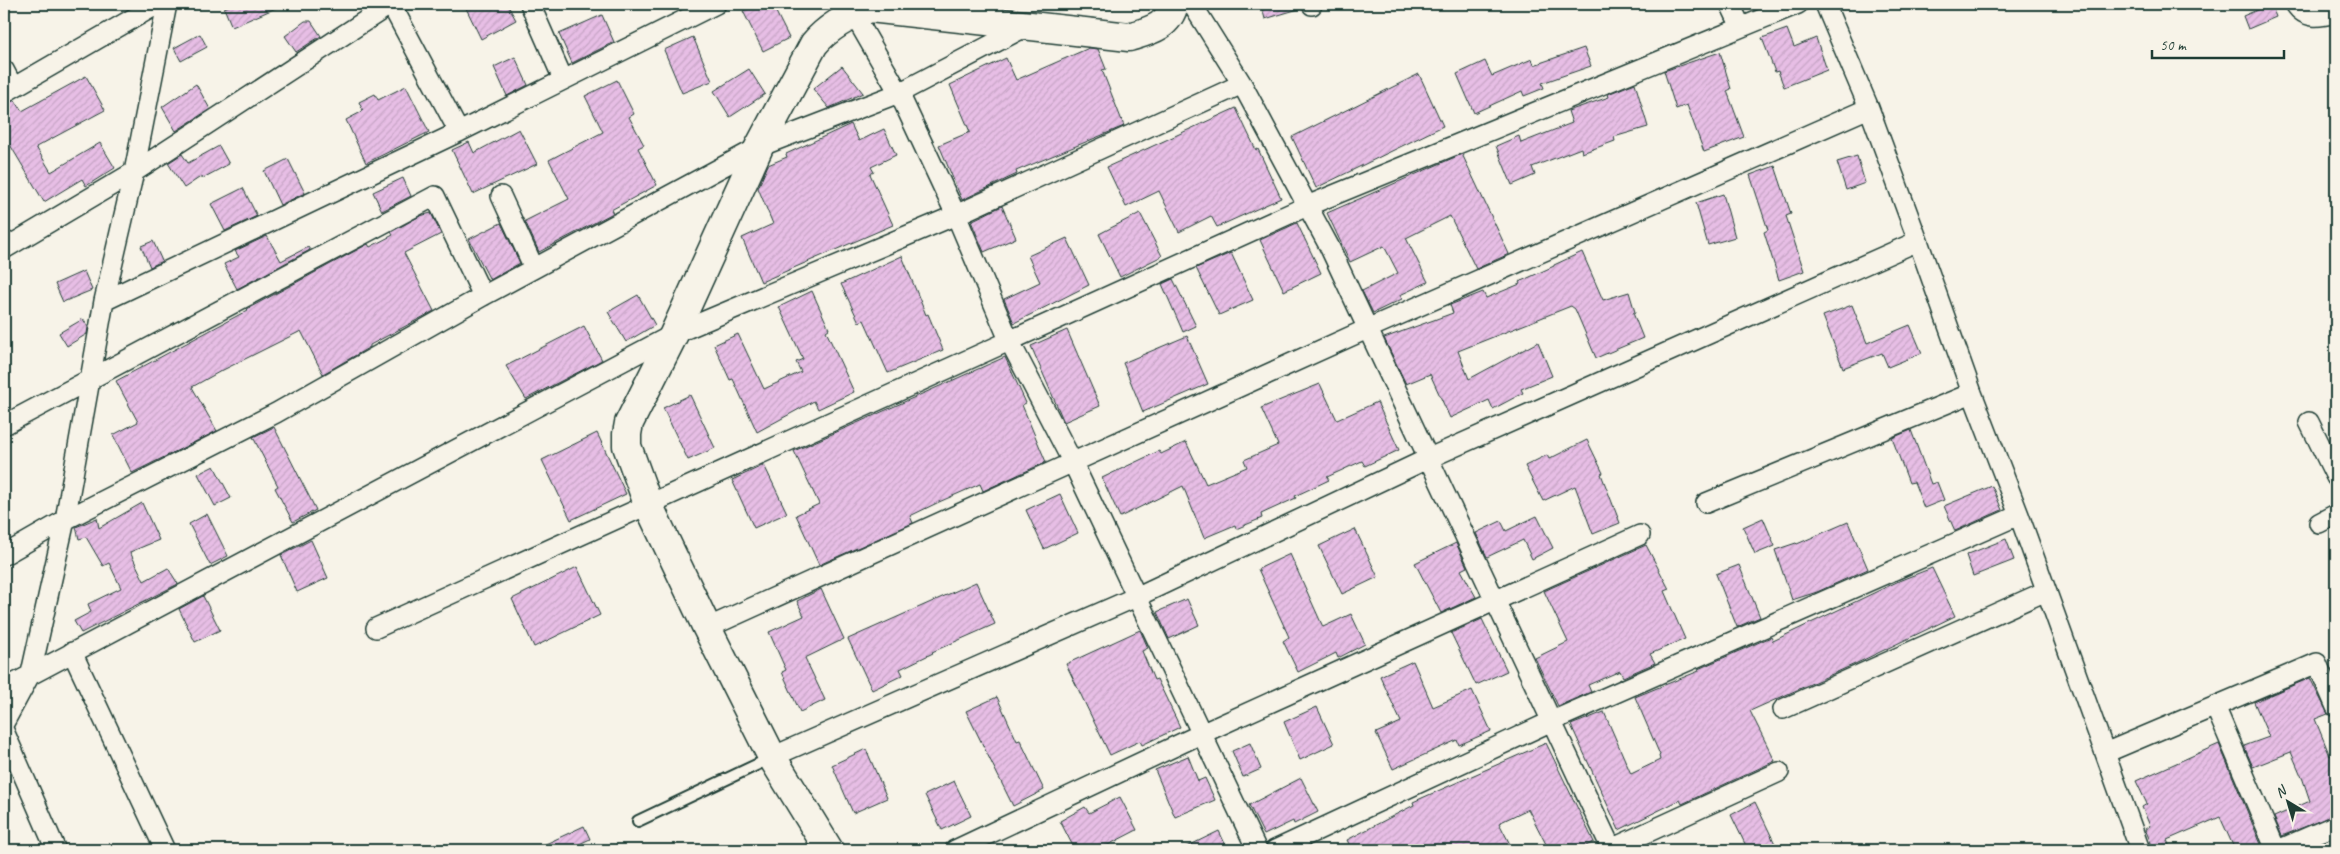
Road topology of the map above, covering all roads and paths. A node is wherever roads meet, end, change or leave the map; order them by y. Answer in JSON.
{"nodes":[{"id":1,"x":158,"y":4,"type":"edge"},
{"id":2,"x":167,"y":4,"type":"edge"},
{"id":3,"x":390,"y":4,"type":"edge"},
{"id":4,"x":530,"y":4,"type":"edge"},
{"id":5,"x":716,"y":4,"type":"edge"},
{"id":6,"x":1174,"y":4,"type":"edge"},
{"id":7,"x":1192,"y":4,"type":"edge"},
{"id":8,"x":1730,"y":4,"type":"edge"},
{"id":9,"x":1798,"y":4,"type":"edge"},
{"id":10,"x":1825,"y":4,"type":"edge"},
{"id":11,"x":2296,"y":4,"type":"edge"},
{"id":12,"x":850,"y":9,"type":"edge"},
{"id":13,"x":2336,"y":13,"type":"edge"},
{"id":14,"x":1027,"y":26,"type":"junction"},
{"id":15,"x":1741,"y":27,"type":"junction"},
{"id":16,"x":4,"y":70,"type":"edge"},
{"id":17,"x":563,"y":80,"type":"junction"},
{"id":18,"x":1242,"y":84,"type":"junction"},
{"id":19,"x":8,"y":90,"type":"edge"},
{"id":20,"x":899,"y":93,"type":"junction"},
{"id":21,"x":1869,"y":108,"type":"junction"},
{"id":22,"x":459,"y":132,"type":"junction"},
{"id":23,"x":759,"y":147,"type":"junction"},
{"id":24,"x":134,"y":172,"type":"junction"},
{"id":25,"x":501,"y":196,"type":"dead end"},
{"id":26,"x":1307,"y":206,"type":"junction"},
{"id":27,"x":956,"y":215,"type":"junction"},
{"id":28,"x":1918,"y":241,"type":"junction"},
{"id":29,"x":4,"y":249,"type":"edge"},
{"id":30,"x":534,"y":268,"type":"junction"},
{"id":31,"x":482,"y":296,"type":"junction"},
{"id":32,"x":104,"y":301,"type":"junction"},
{"id":33,"x":1367,"y":329,"type":"junction"},
{"id":34,"x":674,"y":334,"type":"junction"},
{"id":35,"x":1009,"y":340,"type":"junction"},
{"id":36,"x":90,"y":378,"type":"junction"},
{"id":37,"x":1972,"y":393,"type":"junction"},
{"id":38,"x":2309,"y":422,"type":"dead end"},
{"id":39,"x":4,"y":425,"type":"edge"},
{"id":40,"x":1427,"y":459,"type":"junction"},
{"id":41,"x":1072,"y":462,"type":"junction"},
{"id":42,"x":2336,"y":478,"type":"edge"},
{"id":43,"x":1706,"y":503,"type":"dead end"},
{"id":44,"x":648,"y":504,"type":"junction"},
{"id":45,"x":2336,"y":514,"type":"edge"},
{"id":46,"x":2019,"y":515,"type":"junction"},
{"id":47,"x":65,"y":520,"type":"junction"},
{"id":48,"x":2319,"y":523,"type":"dead end"},
{"id":49,"x":1640,"y":535,"type":"dead end"},
{"id":50,"x":4,"y":554,"type":"edge"},
{"id":51,"x":2046,"y":591,"type":"junction"},
{"id":52,"x":1136,"y":597,"type":"junction"},
{"id":53,"x":1494,"y":602,"type":"junction"},
{"id":54,"x":376,"y":628,"type":"dead end"},
{"id":55,"x":707,"y":628,"type":"junction"},
{"id":56,"x":72,"y":652,"type":"junction"},
{"id":57,"x":31,"y":673,"type":"junction"},
{"id":58,"x":4,"y":689,"type":"edge"},
{"id":59,"x":2215,"y":706,"type":"junction"},
{"id":60,"x":2336,"y":707,"type":"edge"},
{"id":61,"x":1783,"y":709,"type":"dead end"},
{"id":62,"x":1552,"y":721,"type":"junction"},
{"id":63,"x":4,"y":723,"type":"edge"},
{"id":64,"x":4,"y":731,"type":"edge"},
{"id":65,"x":1203,"y":733,"type":"junction"},
{"id":66,"x":2105,"y":753,"type":"junction"},
{"id":67,"x":772,"y":757,"type":"junction"},
{"id":68,"x":1779,"y":772,"type":"dead end"},
{"id":69,"x":638,"y":821,"type":"dead end"},
{"id":70,"x":2336,"y":825,"type":"edge"},
{"id":71,"x":56,"y":850,"type":"edge"},
{"id":72,"x":165,"y":850,"type":"edge"},
{"id":73,"x":829,"y":850,"type":"edge"},
{"id":74,"x":955,"y":850,"type":"edge"},
{"id":75,"x":1257,"y":850,"type":"edge"},
{"id":76,"x":1275,"y":850,"type":"edge"},
{"id":77,"x":1611,"y":850,"type":"edge"},
{"id":78,"x":2140,"y":850,"type":"edge"},
{"id":79,"x":2277,"y":850,"type":"edge"}],
"edges":[{"from":1,"to":19,"type":"street"},
{"from":2,"to":24,"type":"street"},
{"from":3,"to":22,"type":"street"},
{"from":3,"to":24,"type":"street"},
{"from":4,"to":17,"type":"street"},
{"from":5,"to":17,"type":"street"},
{"from":6,"to":14,"type":"street"},
{"from":7,"to":18,"type":"street"},
{"from":8,"to":15,"type":"street"},
{"from":9,"to":15,"type":"street"},
{"from":10,"to":21,"type":"street"},
{"from":11,"to":13,"type":"street"},
{"from":12,"to":14,"type":"street"},
{"from":12,"to":20,"type":"street"},
{"from":12,"to":23,"type":"street"},
{"from":14,"to":20,"type":"street"},
{"from":15,"to":26,"type":"street"},
{"from":16,"to":19,"type":"street"},
{"from":17,"to":22,"type":"street"},
{"from":18,"to":26,"type":"street"},
{"from":18,"to":27,"type":"street"},
{"from":20,"to":23,"type":"street"},
{"from":20,"to":27,"type":"street"},
{"from":21,"to":28,"type":"street"},
{"from":21,"to":33,"type":"street"},
{"from":22,"to":32,"type":"street"},
{"from":23,"to":30,"type":"street"},
{"from":23,"to":34,"type":"street"},
{"from":24,"to":29,"type":"street"},
{"from":24,"to":32,"type":"street"},
{"from":25,"to":30,"type":"street"},
{"from":26,"to":33,"type":"street"},
{"from":26,"to":35,"type":"street"},
{"from":27,"to":34,"type":"street"},
{"from":27,"to":35,"type":"street"},
{"from":28,"to":37,"type":"street"},
{"from":28,"to":40,"type":"street"},
{"from":30,"to":31,"type":"street"},
{"from":31,"to":36,"type":"street"},
{"from":31,"to":47,"type":"street"},
{"from":32,"to":36,"type":"street"},
{"from":33,"to":40,"type":"street"},
{"from":33,"to":41,"type":"street"},
{"from":34,"to":44,"type":"street"},
{"from":34,"to":56,"type":"street"},
{"from":35,"to":41,"type":"street"},
{"from":35,"to":44,"type":"street"},
{"from":36,"to":39,"type":"street"},
{"from":36,"to":47,"type":"street"},
{"from":37,"to":43,"type":"street"},
{"from":37,"to":46,"type":"street"},
{"from":38,"to":42,"type":"street"},
{"from":40,"to":52,"type":"street"},
{"from":40,"to":53,"type":"street"},
{"from":41,"to":52,"type":"street"},
{"from":41,"to":55,"type":"street"},
{"from":44,"to":54,"type":"street"},
{"from":44,"to":55,"type":"street"},
{"from":45,"to":48,"type":"street"},
{"from":46,"to":51,"type":"street"},
{"from":46,"to":62,"type":"street"},
{"from":47,"to":50,"type":"street"},
{"from":47,"to":57,"type":"street"},
{"from":49,"to":53,"type":"street"},
{"from":51,"to":61,"type":"street"},
{"from":51,"to":66,"type":"street"},
{"from":52,"to":65,"type":"street"},
{"from":52,"to":67,"type":"street"},
{"from":53,"to":62,"type":"street"},
{"from":53,"to":65,"type":"street"},
{"from":55,"to":67,"type":"street"},
{"from":56,"to":57,"type":"street"},
{"from":56,"to":72,"type":"street"},
{"from":57,"to":58,"type":"street"},
{"from":57,"to":63,"type":"street"},
{"from":59,"to":60,"type":"street"},
{"from":59,"to":66,"type":"street"},
{"from":59,"to":79,"type":"street"},
{"from":62,"to":76,"type":"street"},
{"from":62,"to":77,"type":"street"},
{"from":64,"to":71,"type":"street"},
{"from":65,"to":74,"type":"street"},
{"from":65,"to":75,"type":"street"},
{"from":66,"to":78,"type":"street"},
{"from":67,"to":69,"type":"lane"},
{"from":67,"to":73,"type":"street"},
{"from":68,"to":77,"type":"street"},
{"from":70,"to":79,"type":"street"}]}
